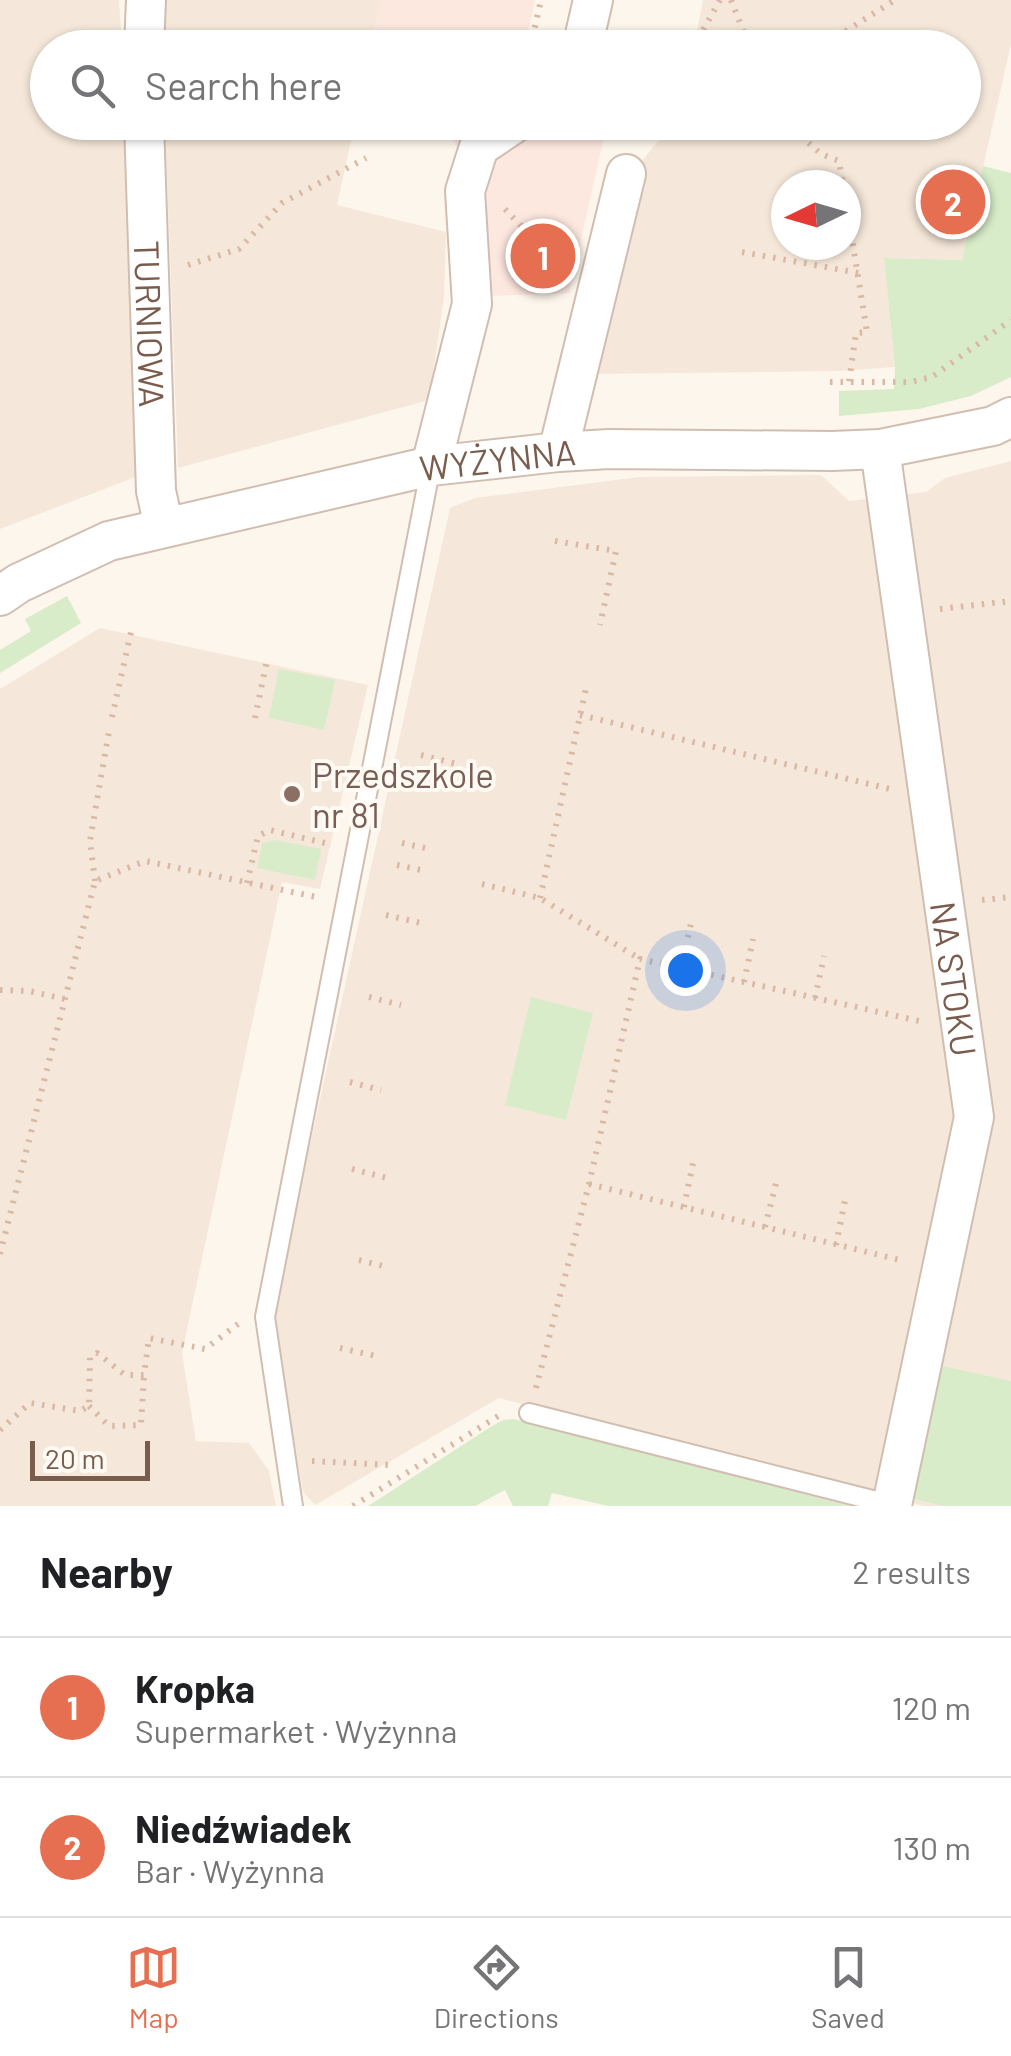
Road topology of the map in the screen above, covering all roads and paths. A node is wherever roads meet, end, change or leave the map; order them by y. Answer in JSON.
{"nodes":[{"id":1,"x":146,"y":0,"type":"edge"},
{"id":2,"x":541,"y":0,"type":"edge"},
{"id":3,"x":593,"y":0,"type":"edge"},
{"id":4,"x":720,"y":0,"type":"edge"},
{"id":5,"x":731,"y":0,"type":"edge"},
{"id":6,"x":895,"y":0,"type":"edge"},
{"id":7,"x":145,"y":30,"type":"edge"},
{"id":8,"x":534,"y":30,"type":"edge"},
{"id":9,"x":586,"y":30,"type":"edge"},
{"id":10,"x":702,"y":30,"type":"edge"},
{"id":11,"x":743,"y":30,"type":"edge"},
{"id":12,"x":848,"y":30,"type":"edge"},
{"id":13,"x":145,"y":140,"type":"edge"},
{"id":14,"x":488,"y":140,"type":"edge"},
{"id":15,"x":806,"y":140,"type":"edge"},
{"id":16,"x":366,"y":158,"type":"dead end"},
{"id":17,"x":840,"y":170,"type":"edge"},
{"id":18,"x":626,"y":174,"type":"dead end"},
{"id":19,"x":497,"y":200,"type":"dead end"},
{"id":20,"x":610,"y":243,"type":"junction"},
{"id":21,"x":742,"y":252,"type":"dead end"},
{"id":22,"x":856,"y":260,"type":"edge"},
{"id":23,"x":188,"y":265,"type":"dead end"},
{"id":24,"x":859,"y":274,"type":"junction"},
{"id":25,"x":1011,"y":320,"type":"edge"},
{"id":26,"x":830,"y":382,"type":"dead end"},
{"id":27,"x":849,"y":382,"type":"junction"},
{"id":28,"x":1011,"y":418,"type":"edge"},
{"id":29,"x":880,"y":449,"type":"junction"},
{"id":30,"x":558,"y":452,"type":"junction"},
{"id":31,"x":431,"y":466,"type":"junction"},
{"id":32,"x":164,"y":528,"type":"junction"},
{"id":33,"x":556,"y":540,"type":"dead end"},
{"id":34,"x":0,"y":596,"type":"edge"},
{"id":35,"x":1011,"y":601,"type":"edge"},
{"id":36,"x":950,"y":608,"type":"dead end"},
{"id":37,"x":600,"y":625,"type":"dead end"},
{"id":38,"x":131,"y":632,"type":"dead end"},
{"id":39,"x":267,"y":660,"type":"dead end"},
{"id":40,"x":587,"y":684,"type":"dead end"},
{"id":41,"x":580,"y":715,"type":"junction"},
{"id":42,"x":112,"y":717,"type":"dead end"},
{"id":43,"x":254,"y":718,"type":"dead end"},
{"id":44,"x":109,"y":731,"type":"dead end"},
{"id":45,"x":422,"y":755,"type":"dead end"},
{"id":46,"x":460,"y":765,"type":"dead end"},
{"id":47,"x":929,"y":798,"type":"junction"},
{"id":48,"x":402,"y":843,"type":"dead end"},
{"id":49,"x":335,"y":845,"type":"dead end"},
{"id":50,"x":430,"y":850,"type":"dead end"},
{"id":51,"x":397,"y":865,"type":"dead end"},
{"id":52,"x":426,"y":872,"type":"dead end"},
{"id":53,"x":94,"y":881,"type":"junction"},
{"id":54,"x":248,"y":883,"type":"junction"},
{"id":55,"x":482,"y":884,"type":"dead end"},
{"id":56,"x":540,"y":898,"type":"junction"},
{"id":57,"x":346,"y":903,"type":"junction"},
{"id":58,"x":386,"y":914,"type":"dead end"},
{"id":59,"x":420,"y":923,"type":"dead end"},
{"id":60,"x":690,"y":923,"type":"dead end"},
{"id":61,"x":753,"y":939,"type":"dead end"},
{"id":62,"x":824,"y":956,"type":"dead end"},
{"id":63,"x":640,"y":959,"type":"junction"},
{"id":64,"x":681,"y":968,"type":"junction"},
{"id":65,"x":744,"y":982,"type":"junction"},
{"id":66,"x":0,"y":990,"type":"edge"},
{"id":67,"x":368,"y":997,"type":"dead end"},
{"id":68,"x":815,"y":998,"type":"junction"},
{"id":69,"x":64,"y":999,"type":"junction"},
{"id":70,"x":402,"y":1004,"type":"dead end"},
{"id":71,"x":960,"y":1015,"type":"junction"},
{"id":72,"x":350,"y":1082,"type":"dead end"},
{"id":73,"x":382,"y":1090,"type":"dead end"},
{"id":74,"x":693,"y":1163,"type":"dead end"},
{"id":75,"x":352,"y":1169,"type":"dead end"},
{"id":76,"x":391,"y":1179,"type":"dead end"},
{"id":77,"x":776,"y":1183,"type":"dead end"},
{"id":78,"x":590,"y":1184,"type":"junction"},
{"id":79,"x":845,"y":1200,"type":"dead end"},
{"id":80,"x":684,"y":1207,"type":"junction"},
{"id":81,"x":765,"y":1227,"type":"junction"},
{"id":82,"x":836,"y":1245,"type":"junction"},
{"id":83,"x":0,"y":1254,"type":"edge"},
{"id":84,"x":358,"y":1260,"type":"dead end"},
{"id":85,"x":387,"y":1267,"type":"dead end"},
{"id":86,"x":942,"y":1270,"type":"junction"},
{"id":87,"x":268,"y":1302,"type":"junction"},
{"id":88,"x":340,"y":1348,"type":"dead end"},
{"id":89,"x":376,"y":1356,"type":"dead end"},
{"id":90,"x":144,"y":1375,"type":"junction"},
{"id":91,"x":89,"y":1406,"type":"junction"},
{"id":92,"x":502,"y":1414,"type":"dead end"},
{"id":93,"x":530,"y":1414,"type":"joint"},
{"id":94,"x":0,"y":1430,"type":"edge"},
{"id":95,"x":286,"y":1460,"type":"junction"},
{"id":96,"x":390,"y":1465,"type":"dead end"},
{"id":97,"x":892,"y":1505,"type":"edge"},
{"id":98,"x":292,"y":1506,"type":"edge"},
{"id":99,"x":353,"y":1506,"type":"edge"}],
"edges":[{"from":1,"to":7,"type":"street"},
{"from":2,"to":8,"type":"path"},
{"from":3,"to":9,"type":"street"},
{"from":4,"to":10,"type":"path"},
{"from":5,"to":11,"type":"path"},
{"from":6,"to":12,"type":"path"},
{"from":13,"to":32,"type":"street","name":"TURNIOWA"},
{"from":14,"to":31,"type":"street"},
{"from":15,"to":17,"type":"path"},
{"from":16,"to":23,"type":"path"},
{"from":18,"to":20,"type":"street"},
{"from":19,"to":20,"type":"path"},
{"from":20,"to":30,"type":"street"},
{"from":21,"to":24,"type":"path"},
{"from":22,"to":24,"type":"path"},
{"from":24,"to":27,"type":"path"},
{"from":25,"to":27,"type":"path"},
{"from":26,"to":27,"type":"path"},
{"from":28,"to":29,"type":"street","name":"WYŻYNNA"},
{"from":29,"to":30,"type":"street","name":"WYŻYNNA"},
{"from":29,"to":47,"type":"street","name":"NA STOKU"},
{"from":30,"to":31,"type":"street","name":"WYŻYNNA"},
{"from":31,"to":32,"type":"street","name":"WYŻYNNA"},
{"from":31,"to":57,"type":"lane"},
{"from":32,"to":34,"type":"street","name":"WYŻYNNA"},
{"from":33,"to":37,"type":"path"},
{"from":35,"to":36,"type":"path"},
{"from":38,"to":42,"type":"path"},
{"from":39,"to":43,"type":"path"},
{"from":40,"to":41,"type":"path"},
{"from":41,"to":47,"type":"path"},
{"from":41,"to":56,"type":"path"},
{"from":44,"to":53,"type":"path"},
{"from":45,"to":46,"type":"path"},
{"from":47,"to":71,"type":"street","name":"NA STOKU"},
{"from":48,"to":50,"type":"path"},
{"from":49,"to":54,"type":"path"},
{"from":51,"to":52,"type":"path"},
{"from":53,"to":54,"type":"path"},
{"from":53,"to":69,"type":"path"},
{"from":54,"to":57,"type":"path"},
{"from":55,"to":56,"type":"path"},
{"from":56,"to":63,"type":"path"},
{"from":57,"to":87,"type":"lane"},
{"from":58,"to":59,"type":"path"},
{"from":60,"to":64,"type":"path"},
{"from":61,"to":65,"type":"path"},
{"from":62,"to":68,"type":"path"},
{"from":63,"to":64,"type":"path"},
{"from":63,"to":78,"type":"path"},
{"from":64,"to":65,"type":"path"},
{"from":65,"to":68,"type":"path"},
{"from":66,"to":69,"type":"path"},
{"from":67,"to":70,"type":"path"},
{"from":68,"to":71,"type":"path"},
{"from":69,"to":83,"type":"path"},
{"from":71,"to":86,"type":"street","name":"NA STOKU"},
{"from":72,"to":73,"type":"path"},
{"from":74,"to":80,"type":"path"},
{"from":75,"to":76,"type":"path"},
{"from":77,"to":81,"type":"path"},
{"from":78,"to":80,"type":"path"},
{"from":78,"to":93,"type":"path"},
{"from":79,"to":82,"type":"path"},
{"from":80,"to":81,"type":"path"},
{"from":81,"to":82,"type":"path"},
{"from":82,"to":86,"type":"path"},
{"from":84,"to":85,"type":"path"},
{"from":86,"to":97,"type":"street","name":"NA STOKU"},
{"from":87,"to":90,"type":"path"},
{"from":87,"to":95,"type":"lane"},
{"from":88,"to":89,"type":"path"},
{"from":90,"to":91,"type":"path"},
{"from":90,"to":91,"type":"path"},
{"from":91,"to":94,"type":"path"},
{"from":92,"to":99,"type":"path"},
{"from":93,"to":97,"type":"lane"},
{"from":95,"to":96,"type":"path"},
{"from":95,"to":98,"type":"lane"}]}
